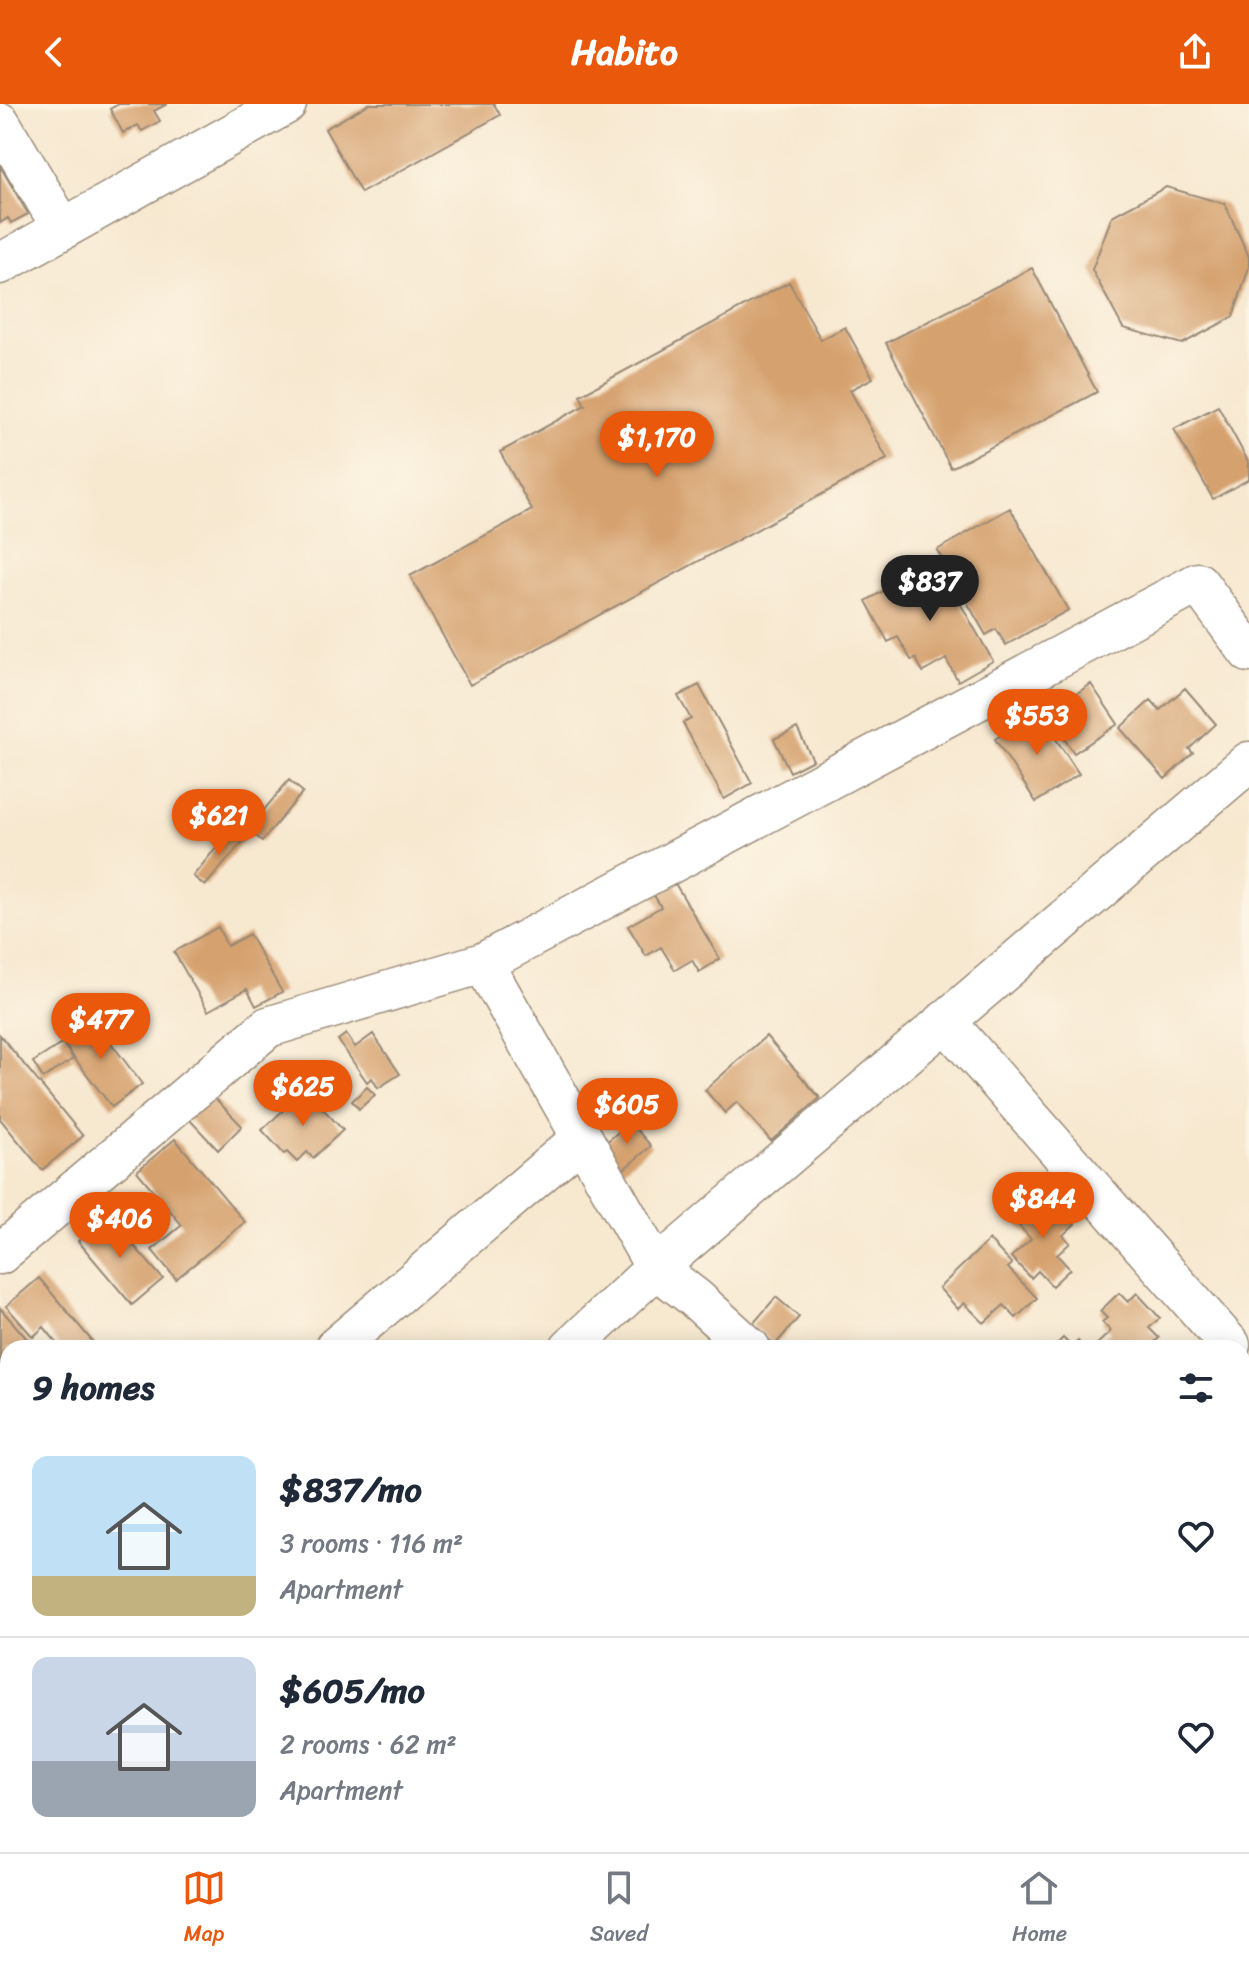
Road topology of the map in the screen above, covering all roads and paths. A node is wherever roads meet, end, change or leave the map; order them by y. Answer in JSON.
{"nodes":[{"id":1,"x":286,"y":104,"type":"edge"},
{"id":2,"x":0,"y":123,"type":"edge"},
{"id":3,"x":63,"y":229,"type":"junction"},
{"id":4,"x":0,"y":264,"type":"edge"},
{"id":5,"x":1249,"y":652,"type":"edge"},
{"id":6,"x":1249,"y":762,"type":"edge"},
{"id":7,"x":483,"y":963,"type":"junction"},
{"id":8,"x":945,"y":1021,"type":"junction"},
{"id":9,"x":581,"y":1139,"type":"junction"},
{"id":10,"x":0,"y":1254,"type":"edge"},
{"id":11,"x":656,"y":1268,"type":"junction"},
{"id":12,"x":344,"y":1340,"type":"edge"},
{"id":13,"x":579,"y":1340,"type":"edge"},
{"id":14,"x":741,"y":1340,"type":"edge"},
{"id":15,"x":1234,"y":1340,"type":"edge"}],
"edges":[{"from":1,"to":3,"type":"street"},
{"from":2,"to":3,"type":"street"},
{"from":3,"to":4,"type":"street"},
{"from":5,"to":7,"type":"street"},
{"from":6,"to":8,"type":"street"},
{"from":7,"to":9,"type":"street"},
{"from":7,"to":10,"type":"street"},
{"from":8,"to":11,"type":"street"},
{"from":8,"to":15,"type":"street"},
{"from":9,"to":11,"type":"street"},
{"from":9,"to":12,"type":"street"},
{"from":11,"to":13,"type":"street"},
{"from":11,"to":14,"type":"street"}]}
